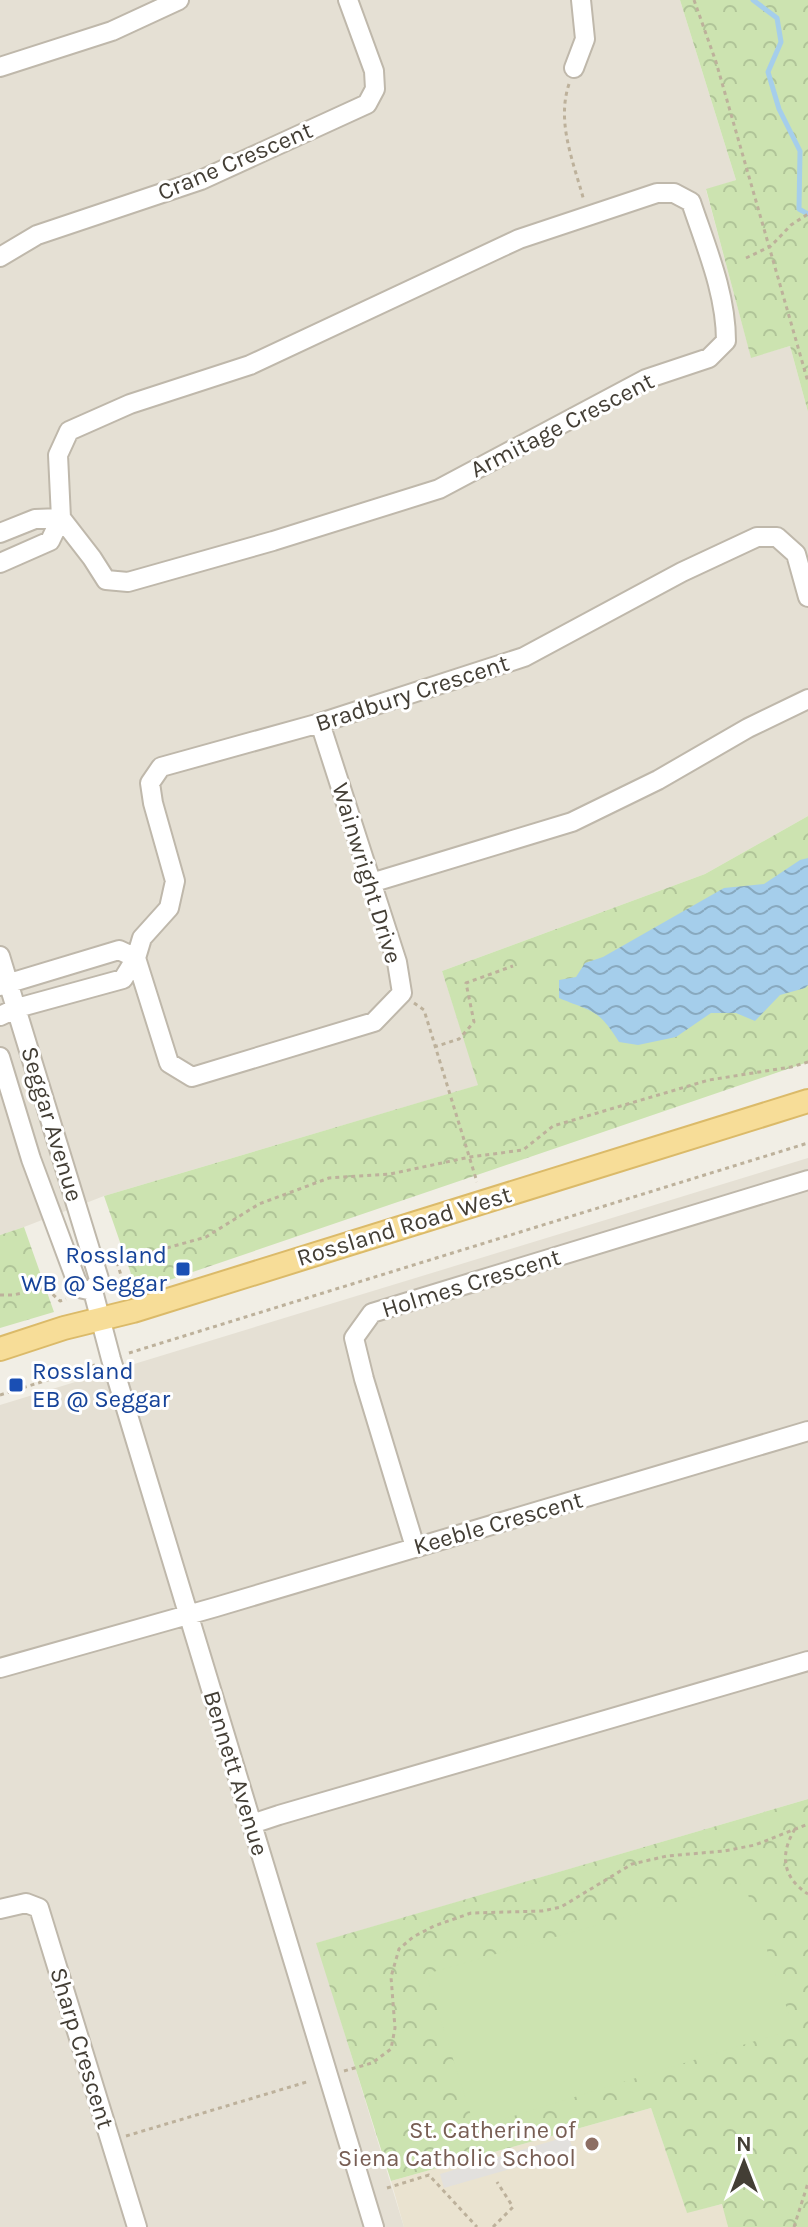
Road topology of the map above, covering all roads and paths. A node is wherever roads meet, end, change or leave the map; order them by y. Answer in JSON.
{"nodes":[{"id":1,"x":179,"y":0,"type":"edge"},
{"id":2,"x":348,"y":0,"type":"edge"},
{"id":3,"x":581,"y":0,"type":"edge"},
{"id":4,"x":694,"y":0,"type":"edge"},
{"id":5,"x":0,"y":67,"type":"edge"},
{"id":6,"x":574,"y":68,"type":"joint"},
{"id":7,"x":808,"y":214,"type":"edge"},
{"id":8,"x":589,"y":216,"type":"junction"},
{"id":9,"x":771,"y":246,"type":"junction"},
{"id":10,"x":0,"y":257,"type":"edge"},
{"id":11,"x":746,"y":258,"type":"dead end"},
{"id":12,"x":808,"y":382,"type":"edge"},
{"id":13,"x":61,"y":518,"type":"junction"},
{"id":14,"x":0,"y":533,"type":"edge"},
{"id":15,"x":0,"y":563,"type":"edge"},
{"id":16,"x":808,"y":597,"type":"edge"},
{"id":17,"x":808,"y":699,"type":"edge"},
{"id":18,"x":320,"y":723,"type":"junction"},
{"id":19,"x":371,"y":883,"type":"junction"},
{"id":20,"x":0,"y":956,"type":"edge"},
{"id":21,"x":136,"y":958,"type":"junction"},
{"id":22,"x":513,"y":966,"type":"dead end"},
{"id":23,"x":4,"y":984,"type":"edge"},
{"id":24,"x":402,"y":993,"type":"junction"},
{"id":25,"x":8,"y":1012,"type":"edge"},
{"id":26,"x":434,"y":1047,"type":"junction"},
{"id":27,"x":0,"y":1057,"type":"edge"},
{"id":28,"x":808,"y":1062,"type":"edge"},
{"id":29,"x":808,"y":1101,"type":"edge"},
{"id":30,"x":808,"y":1143,"type":"edge"},
{"id":31,"x":470,"y":1157,"type":"junction"},
{"id":32,"x":808,"y":1180,"type":"edge"},
{"id":33,"x":482,"y":1202,"type":"junction"},
{"id":34,"x":93,"y":1291,"type":"junction"},
{"id":35,"x":0,"y":1295,"type":"edge"},
{"id":36,"x":100,"y":1319,"type":"junction"},
{"id":37,"x":0,"y":1349,"type":"edge"},
{"id":38,"x":111,"y":1359,"type":"junction"},
{"id":39,"x":0,"y":1395,"type":"edge"},
{"id":40,"x":808,"y":1431,"type":"edge"},
{"id":41,"x":415,"y":1547,"type":"junction"},
{"id":42,"x":187,"y":1614,"type":"junction"},
{"id":43,"x":808,"y":1661,"type":"edge"},
{"id":44,"x":0,"y":1668,"type":"edge"},
{"id":45,"x":252,"y":1824,"type":"junction"},
{"id":46,"x":808,"y":1824,"type":"edge"},
{"id":47,"x":795,"y":1829,"type":"junction"},
{"id":48,"x":808,"y":1894,"type":"edge"},
{"id":49,"x":0,"y":1909,"type":"edge"},
{"id":50,"x":329,"y":2075,"type":"junction"},
{"id":51,"x":110,"y":2140,"type":"junction"},
{"id":52,"x":497,"y":2182,"type":"dead end"},
{"id":53,"x":808,"y":2183,"type":"edge"},
{"id":54,"x":387,"y":2188,"type":"dead end"},
{"id":55,"x":137,"y":2227,"type":"edge"},
{"id":56,"x":374,"y":2227,"type":"edge"},
{"id":57,"x":477,"y":2227,"type":"edge"},
{"id":58,"x":493,"y":2227,"type":"edge"},
{"id":59,"x":794,"y":2227,"type":"edge"}],
"edges":[{"from":1,"to":5,"type":"street"},
{"from":2,"to":10,"type":"street","name":"Crane Crescent"},
{"from":3,"to":6,"type":"street"},
{"from":4,"to":9,"type":"path"},
{"from":6,"to":8,"type":"path"},
{"from":7,"to":9,"type":"path"},
{"from":8,"to":13,"type":"street","name":"Armitage Crescent"},
{"from":8,"to":13,"type":"street","name":"Armitage Crescent"},
{"from":9,"to":11,"type":"path"},
{"from":9,"to":12,"type":"path"},
{"from":13,"to":14,"type":"street"},
{"from":13,"to":15,"type":"street"},
{"from":16,"to":18,"type":"street","name":"Bradbury Crescent"},
{"from":17,"to":19,"type":"street"},
{"from":18,"to":19,"type":"street","name":"Wainwright Drive"},
{"from":18,"to":21,"type":"street","name":"Bradbury Crescent"},
{"from":19,"to":24,"type":"street","name":"Wainwright Drive"},
{"from":20,"to":23,"type":"street","name":"Seggar Avenue"},
{"from":21,"to":23,"type":"street"},
{"from":21,"to":24,"type":"street","name":"Wainwright Drive"},
{"from":21,"to":25,"type":"street","name":"Bradbury Crescent"},
{"from":22,"to":26,"type":"path"},
{"from":23,"to":25,"type":"street","name":"Seggar Avenue"},
{"from":24,"to":26,"type":"path"},
{"from":25,"to":34,"type":"street","name":"Seggar Avenue"},
{"from":26,"to":31,"type":"path"},
{"from":27,"to":34,"type":"street","name":"Seggar Avenue"},
{"from":28,"to":31,"type":"path"},
{"from":29,"to":33,"type":"main road","name":"Rossland Road West"},
{"from":30,"to":38,"type":"path"},
{"from":31,"to":33,"type":"path"},
{"from":31,"to":34,"type":"path"},
{"from":32,"to":41,"type":"street","name":"Holmes Crescent"},
{"from":33,"to":36,"type":"main road","name":"Rossland Road West"},
{"from":34,"to":35,"type":"path"},
{"from":34,"to":36,"type":"street","name":"Seggar Avenue"},
{"from":36,"to":37,"type":"main road","name":"Rossland Road West"},
{"from":36,"to":38,"type":"street","name":"Bennett Avenue"},
{"from":38,"to":39,"type":"path"},
{"from":38,"to":42,"type":"street","name":"Bennett Avenue"},
{"from":40,"to":41,"type":"street","name":"Keeble Crescent"},
{"from":41,"to":42,"type":"street","name":"Keeble Crescent"},
{"from":42,"to":44,"type":"street","name":"Keeble Crescent"},
{"from":42,"to":45,"type":"street","name":"Bennett Avenue"},
{"from":43,"to":45,"type":"street"},
{"from":45,"to":50,"type":"street","name":"Bennett Avenue"},
{"from":46,"to":47,"type":"path"},
{"from":47,"to":48,"type":"path"},
{"from":47,"to":50,"type":"path"},
{"from":49,"to":51,"type":"street","name":"Sharp Crescent"},
{"from":50,"to":51,"type":"path"},
{"from":50,"to":56,"type":"street","name":"Bennett Avenue"},
{"from":51,"to":55,"type":"street","name":"Sharp Crescent"},
{"from":52,"to":58,"type":"path"},
{"from":53,"to":59,"type":"path"},
{"from":54,"to":57,"type":"path"}]}
